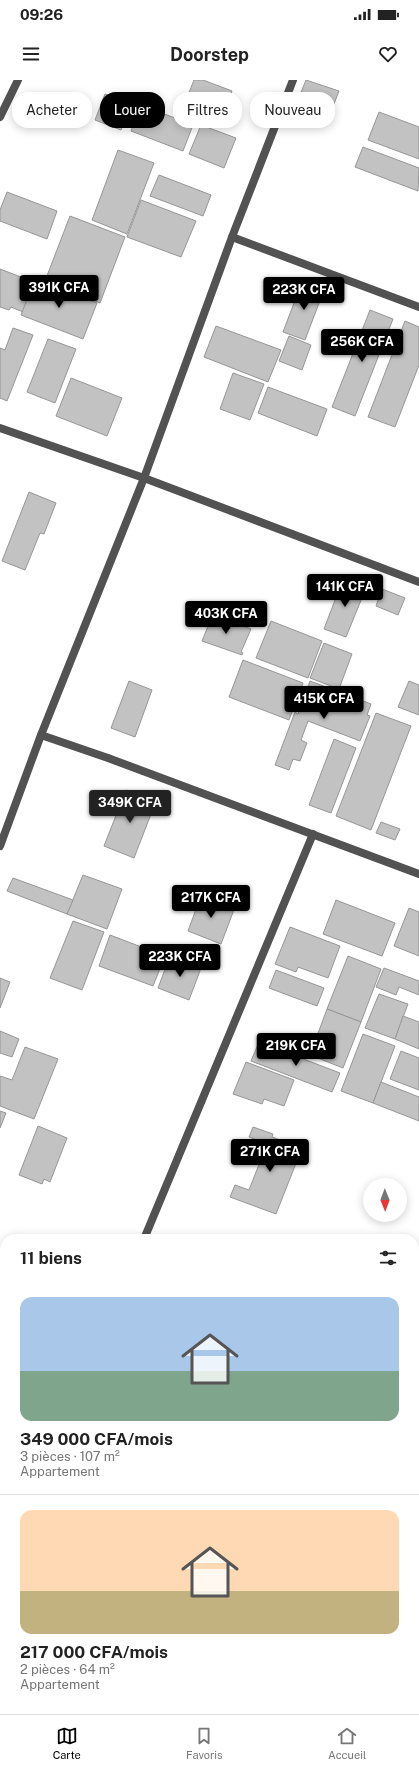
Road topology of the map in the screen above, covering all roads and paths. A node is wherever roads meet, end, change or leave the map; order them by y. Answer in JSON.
{"nodes":[{"id":1,"x":18,"y":80,"type":"edge"},
{"id":2,"x":293,"y":80,"type":"edge"},
{"id":3,"x":0,"y":117,"type":"edge"},
{"id":4,"x":232,"y":237,"type":"junction"},
{"id":5,"x":419,"y":307,"type":"edge"},
{"id":6,"x":0,"y":428,"type":"edge"},
{"id":7,"x":144,"y":478,"type":"junction"},
{"id":8,"x":419,"y":582,"type":"edge"},
{"id":9,"x":41,"y":735,"type":"junction"},
{"id":10,"x":313,"y":834,"type":"junction"},
{"id":11,"x":0,"y":846,"type":"edge"},
{"id":12,"x":419,"y":874,"type":"edge"},
{"id":13,"x":146,"y":1234,"type":"edge"}],
"edges":[{"from":1,"to":3,"type":"street"},
{"from":2,"to":4,"type":"street"},
{"from":4,"to":5,"type":"street"},
{"from":4,"to":7,"type":"street"},
{"from":6,"to":7,"type":"street"},
{"from":7,"to":8,"type":"street"},
{"from":7,"to":9,"type":"street"},
{"from":9,"to":10,"type":"street"},
{"from":9,"to":11,"type":"street"},
{"from":10,"to":12,"type":"street"},
{"from":10,"to":13,"type":"street"}]}
